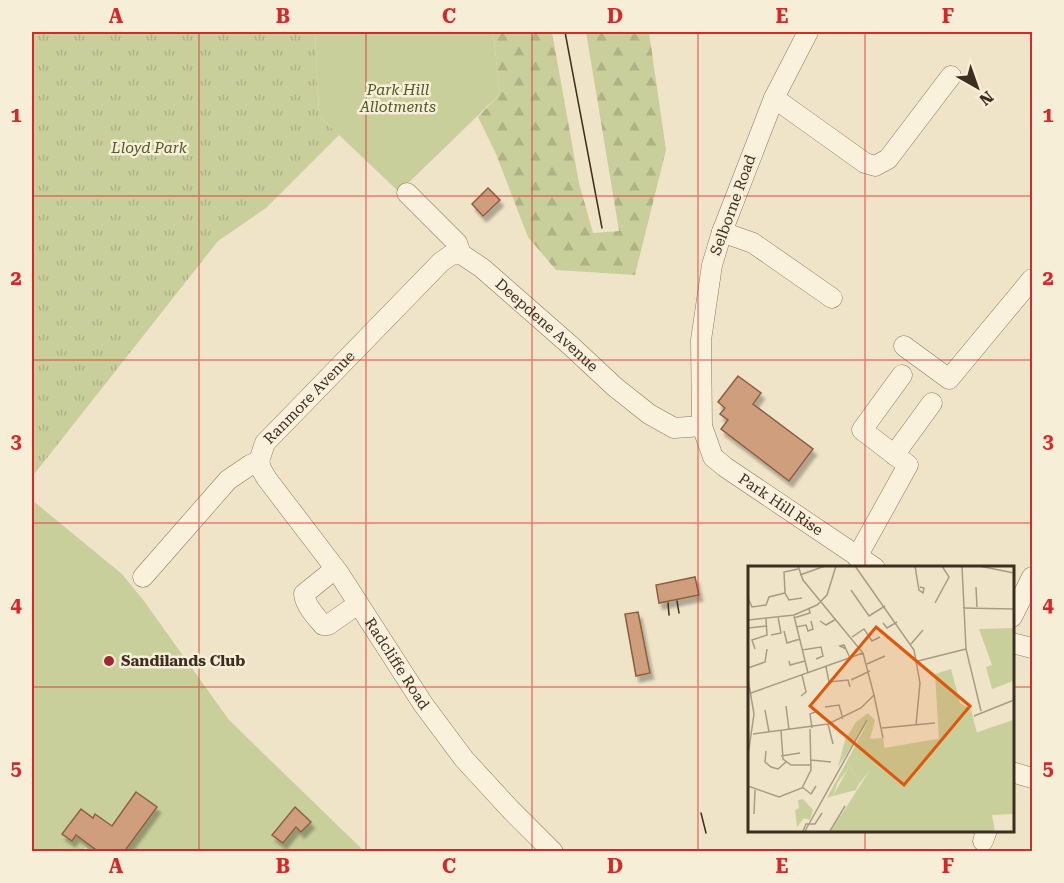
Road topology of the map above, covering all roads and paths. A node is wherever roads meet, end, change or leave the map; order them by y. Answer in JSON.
{"nodes":[{"id":1,"x":808,"y":32,"type":"edge"},
{"id":2,"x":951,"y":76,"type":"dead end"},
{"id":3,"x":774,"y":98,"type":"junction"},
{"id":4,"x":407,"y":193,"type":"dead end"},
{"id":5,"x":722,"y":232,"type":"junction"},
{"id":6,"x":461,"y":254,"type":"junction"},
{"id":7,"x":1032,"y":279,"type":"edge"},
{"id":8,"x":832,"y":298,"type":"dead end"},
{"id":9,"x":904,"y":346,"type":"dead end"},
{"id":10,"x":902,"y":375,"type":"dead end"},
{"id":11,"x":932,"y":403,"type":"dead end"},
{"id":12,"x":702,"y":426,"type":"junction"},
{"id":13,"x":894,"y":455,"type":"junction"},
{"id":14,"x":259,"y":461,"type":"junction"},
{"id":15,"x":857,"y":557,"type":"junction"},
{"id":16,"x":872,"y":566,"type":"edge"},
{"id":17,"x":335,"y":569,"type":"junction"},
{"id":18,"x":143,"y":577,"type":"dead end"},
{"id":19,"x":1032,"y":577,"type":"edge"},
{"id":20,"x":358,"y":604,"type":"junction"},
{"id":21,"x":1013,"y":613,"type":"edge"},
{"id":22,"x":1013,"y":643,"type":"edge"},
{"id":23,"x":1032,"y":648,"type":"edge"},
{"id":24,"x":1013,"y":773,"type":"edge"},
{"id":25,"x":1032,"y":778,"type":"edge"},
{"id":26,"x":553,"y":852,"type":"edge"}],
"edges":[{"from":1,"to":3,"type":"street","name":"Selborne Road"},
{"from":2,"to":3,"type":"street"},
{"from":3,"to":5,"type":"street","name":"Selborne Road"},
{"from":4,"to":6,"type":"street","name":"Deepdene Avenue"},
{"from":5,"to":8,"type":"street"},
{"from":5,"to":12,"type":"street","name":"Selborne Road"},
{"from":6,"to":12,"type":"street","name":"Deepdene Avenue"},
{"from":6,"to":14,"type":"street","name":"Ranmore Avenue"},
{"from":7,"to":9,"type":"street"},
{"from":10,"to":13,"type":"street"},
{"from":11,"to":13,"type":"street"},
{"from":12,"to":15,"type":"street","name":"Park Hill Rise"},
{"from":13,"to":15,"type":"street"},
{"from":14,"to":17,"type":"street","name":"Radcliffe Road"},
{"from":14,"to":18,"type":"street","name":"Ranmore Avenue"},
{"from":15,"to":16,"type":"street","name":"Park Hill Rise"},
{"from":17,"to":20,"type":"street","name":"Radcliffe Road"},
{"from":17,"to":20,"type":"street"},
{"from":19,"to":21,"type":"street"},
{"from":20,"to":26,"type":"street","name":"Radcliffe Road"},
{"from":22,"to":23,"type":"street"},
{"from":24,"to":25,"type":"street"}]}
